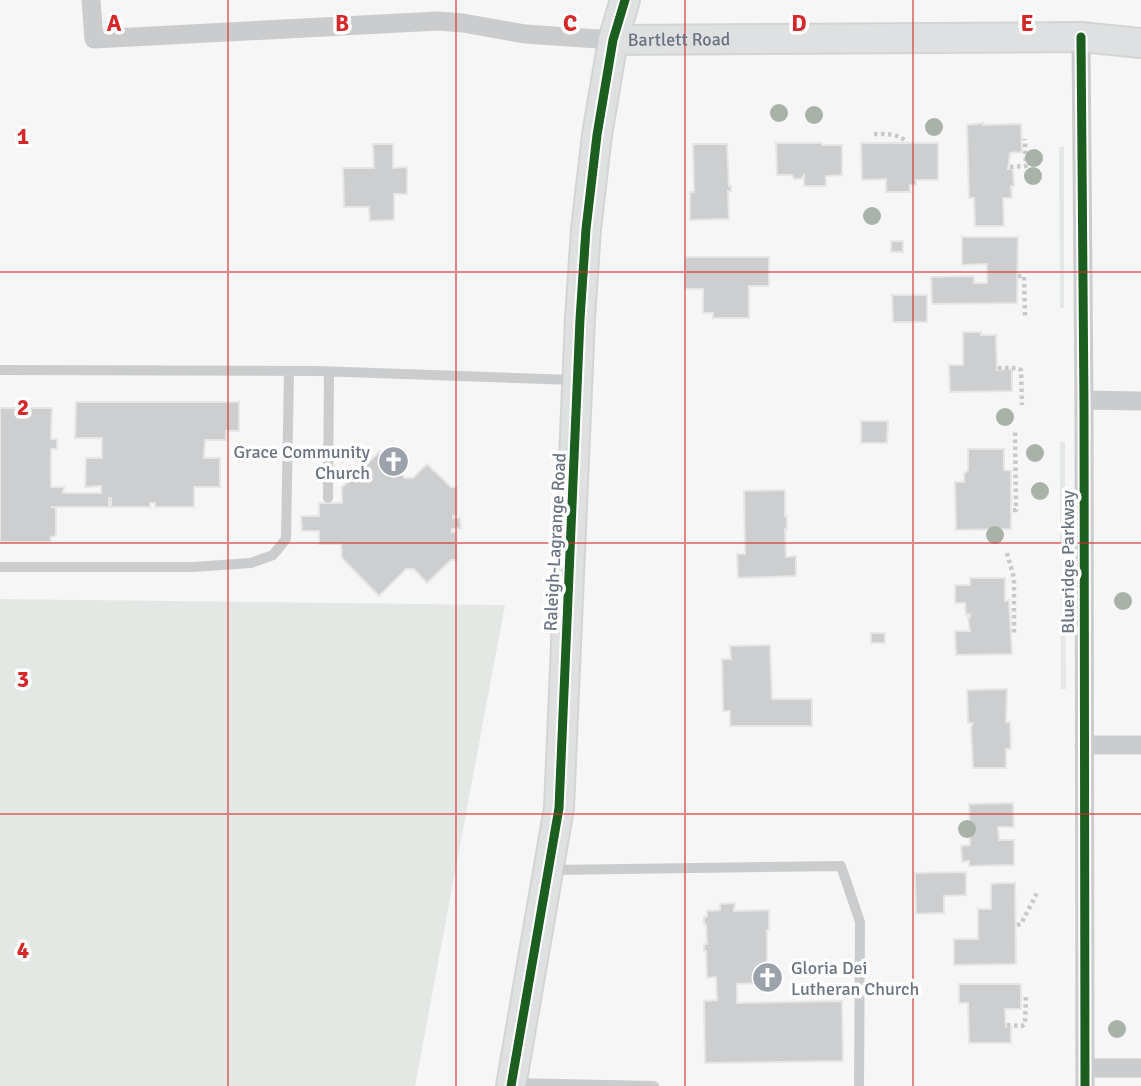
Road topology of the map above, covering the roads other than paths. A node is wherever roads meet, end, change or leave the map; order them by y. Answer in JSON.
{"nodes":[{"id":1,"x":92,"y":0,"type":"edge"},
{"id":2,"x":625,"y":0,"type":"edge"},
{"id":3,"x":1081,"y":37,"type":"junction"},
{"id":4,"x":614,"y":40,"type":"junction"},
{"id":5,"x":1141,"y":43,"type":"edge"},
{"id":6,"x":0,"y":370,"type":"edge"},
{"id":7,"x":289,"y":371,"type":"junction"},
{"id":8,"x":329,"y":372,"type":"junction"},
{"id":9,"x":578,"y":380,"type":"junction"},
{"id":10,"x":1084,"y":400,"type":"junction"},
{"id":11,"x":1141,"y":401,"type":"edge"},
{"id":12,"x":328,"y":498,"type":"dead end"},
{"id":13,"x":0,"y":567,"type":"edge"},
{"id":14,"x":1141,"y":745,"type":"edge"},
{"id":15,"x":1084,"y":746,"type":"junction"},
{"id":16,"x":548,"y":870,"type":"junction"},
{"id":17,"x":1141,"y":1068,"type":"edge"},
{"id":18,"x":1085,"y":1077,"type":"edge"},
{"id":19,"x":512,"y":1084,"type":"edge"},
{"id":20,"x":654,"y":1086,"type":"edge"},
{"id":21,"x":859,"y":1086,"type":"edge"}],
"edges":[{"from":1,"to":4,"type":"street","name":"Bartlett Road"},
{"from":2,"to":4,"type":"main road","name":"Raleigh-Lagrange Road"},
{"from":3,"to":4,"type":"main road","name":"Bartlett Road"},
{"from":3,"to":5,"type":"main road","name":"Bartlett Road"},
{"from":3,"to":10,"type":"street","name":"Blueridge Parkway"},
{"from":4,"to":9,"type":"main road","name":"Raleigh-Lagrange Road"},
{"from":6,"to":7,"type":"lane"},
{"from":7,"to":8,"type":"lane"},
{"from":7,"to":13,"type":"lane"},
{"from":8,"to":9,"type":"lane"},
{"from":8,"to":12,"type":"lane"},
{"from":9,"to":16,"type":"main road","name":"Raleigh-Lagrange Road"},
{"from":10,"to":11,"type":"street"},
{"from":10,"to":15,"type":"street","name":"Blueridge Parkway"},
{"from":14,"to":15,"type":"street"},
{"from":15,"to":18,"type":"street","name":"Blueridge Parkway"},
{"from":16,"to":19,"type":"main road","name":"Raleigh-Lagrange Road"},
{"from":16,"to":21,"type":"lane"},
{"from":17,"to":18,"type":"street"},
{"from":19,"to":20,"type":"lane"}]}
